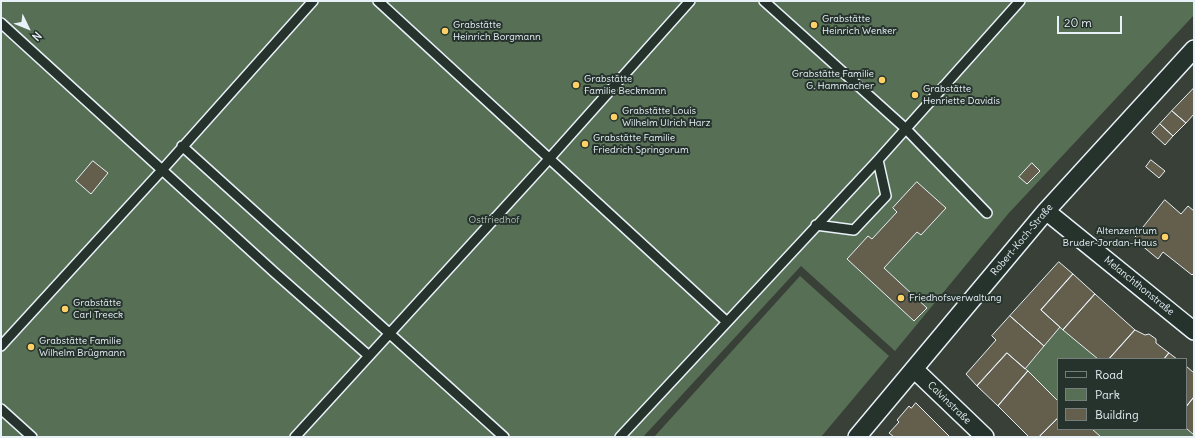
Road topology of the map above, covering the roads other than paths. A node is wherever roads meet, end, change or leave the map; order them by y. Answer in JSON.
{"nodes":[{"id":1,"x":313,"y":1,"type":"edge"},
{"id":2,"x":378,"y":1,"type":"edge"},
{"id":3,"x":690,"y":1,"type":"edge"},
{"id":4,"x":764,"y":1,"type":"edge"},
{"id":5,"x":1020,"y":1,"type":"edge"},
{"id":6,"x":1,"y":23,"type":"edge"},
{"id":7,"x":1194,"y":49,"type":"edge"},
{"id":8,"x":905,"y":128,"type":"junction"},
{"id":9,"x":182,"y":146,"type":"junction"},
{"id":10,"x":549,"y":159,"type":"junction"},
{"id":11,"x":878,"y":160,"type":"junction"},
{"id":12,"x":163,"y":169,"type":"junction"},
{"id":13,"x":1046,"y":211,"type":"junction"},
{"id":14,"x":987,"y":213,"type":"dead end"},
{"id":15,"x":816,"y":225,"type":"junction"},
{"id":16,"x":726,"y":322,"type":"junction"},
{"id":17,"x":1194,"y":331,"type":"edge"},
{"id":18,"x":389,"y":335,"type":"junction"},
{"id":19,"x":1,"y":346,"type":"edge"},
{"id":20,"x":369,"y":356,"type":"junction"},
{"id":21,"x":914,"y":369,"type":"junction"},
{"id":22,"x":1,"y":409,"type":"edge"},
{"id":23,"x":32,"y":437,"type":"edge"},
{"id":24,"x":295,"y":437,"type":"edge"},
{"id":25,"x":504,"y":437,"type":"edge"},
{"id":26,"x":620,"y":437,"type":"edge"},
{"id":27,"x":857,"y":437,"type":"edge"},
{"id":28,"x":985,"y":437,"type":"edge"}],
"edges":[{"from":1,"to":9,"type":"lane"},
{"from":2,"to":10,"type":"lane"},
{"from":3,"to":10,"type":"lane"},
{"from":4,"to":8,"type":"lane"},
{"from":5,"to":8,"type":"lane"},
{"from":6,"to":12,"type":"lane"},
{"from":7,"to":13,"type":"street","name":"Robert-Koch-Straße"},
{"from":8,"to":11,"type":"lane"},
{"from":8,"to":14,"type":"lane"},
{"from":9,"to":12,"type":"lane"},
{"from":9,"to":18,"type":"lane"},
{"from":10,"to":16,"type":"lane"},
{"from":10,"to":18,"type":"lane"},
{"from":11,"to":15,"type":"lane"},
{"from":11,"to":15,"type":"lane"},
{"from":12,"to":19,"type":"lane"},
{"from":12,"to":20,"type":"lane"},
{"from":13,"to":17,"type":"street","name":"Melanchthonstraße"},
{"from":13,"to":21,"type":"street","name":"Robert-Koch-Straße"},
{"from":15,"to":16,"type":"lane"},
{"from":16,"to":26,"type":"lane"},
{"from":18,"to":20,"type":"lane"},
{"from":18,"to":25,"type":"lane"},
{"from":20,"to":24,"type":"lane"},
{"from":21,"to":27,"type":"street","name":"Robert-Koch-Straße"},
{"from":21,"to":28,"type":"street","name":"Calvinstraße"},
{"from":22,"to":23,"type":"lane"}]}
